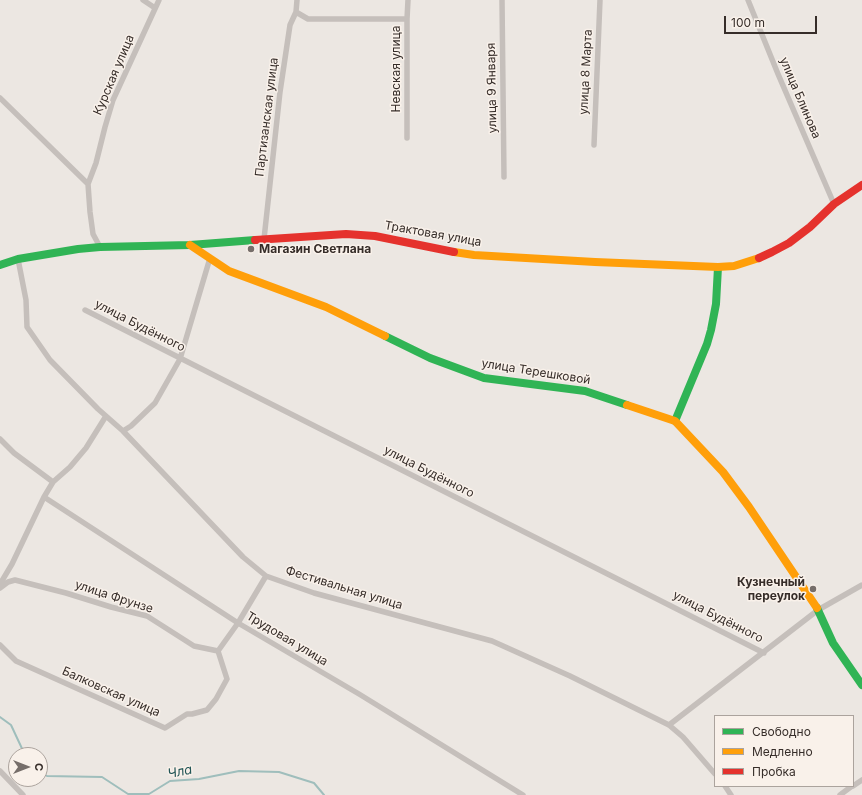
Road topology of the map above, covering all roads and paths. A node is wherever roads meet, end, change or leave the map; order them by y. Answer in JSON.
{"nodes":[{"id":1,"x":143,"y":0,"type":"edge"},
{"id":2,"x":159,"y":0,"type":"edge"},
{"id":3,"x":297,"y":0,"type":"edge"},
{"id":4,"x":408,"y":0,"type":"edge"},
{"id":5,"x":502,"y":0,"type":"edge"},
{"id":6,"x":600,"y":0,"type":"edge"},
{"id":7,"x":748,"y":0,"type":"edge"},
{"id":8,"x":155,"y":8,"type":"junction"},
{"id":9,"x":296,"y":12,"type":"junction"},
{"id":10,"x":407,"y":19,"type":"junction"},
{"id":11,"x":0,"y":98,"type":"edge"},
{"id":12,"x":407,"y":138,"type":"dead end"},
{"id":13,"x":594,"y":145,"type":"dead end"},
{"id":14,"x":504,"y":177,"type":"dead end"},
{"id":15,"x":88,"y":184,"type":"junction"},
{"id":16,"x":862,"y":184,"type":"edge"},
{"id":17,"x":834,"y":204,"type":"junction"},
{"id":18,"x":264,"y":239,"type":"junction"},
{"id":19,"x":190,"y":245,"type":"junction"},
{"id":20,"x":100,"y":247,"type":"junction"},
{"id":21,"x":210,"y":258,"type":"junction"},
{"id":22,"x":18,"y":260,"type":"junction"},
{"id":23,"x":0,"y":265,"type":"edge"},
{"id":24,"x":718,"y":267,"type":"junction"},
{"id":25,"x":85,"y":310,"type":"dead end"},
{"id":26,"x":180,"y":359,"type":"junction"},
{"id":27,"x":106,"y":416,"type":"junction"},
{"id":28,"x":675,"y":421,"type":"junction"},
{"id":29,"x":123,"y":431,"type":"junction"},
{"id":30,"x":0,"y":438,"type":"edge"},
{"id":31,"x":53,"y":482,"type":"junction"},
{"id":32,"x":44,"y":497,"type":"junction"},
{"id":33,"x":266,"y":576,"type":"junction"},
{"id":34,"x":0,"y":584,"type":"edge"},
{"id":35,"x":862,"y":585,"type":"edge"},
{"id":36,"x":0,"y":588,"type":"edge"},
{"id":37,"x":818,"y":610,"type":"junction"},
{"id":38,"x":238,"y":623,"type":"junction"},
{"id":39,"x":0,"y":645,"type":"edge"},
{"id":40,"x":218,"y":651,"type":"junction"},
{"id":41,"x":764,"y":653,"type":"junction"},
{"id":42,"x":862,"y":685,"type":"edge"},
{"id":43,"x":669,"y":725,"type":"junction"},
{"id":44,"x":0,"y":771,"type":"edge"},
{"id":45,"x":714,"y":773,"type":"edge"},
{"id":46,"x":852,"y":787,"type":"edge"},
{"id":47,"x":23,"y":795,"type":"edge"},
{"id":48,"x":523,"y":795,"type":"edge"},
{"id":49,"x":840,"y":795,"type":"edge"}],
"edges":[{"from":1,"to":8,"type":"street"},
{"from":2,"to":8,"type":"street","name":"Курская улица"},
{"from":3,"to":9,"type":"street","name":"Партизанская улица"},
{"from":4,"to":10,"type":"street","name":"Невская улица"},
{"from":5,"to":14,"type":"street","name":"улица 9 Января"},
{"from":6,"to":13,"type":"street","name":"улица 8 Марта"},
{"from":7,"to":17,"type":"street","name":"улица Блинова"},
{"from":8,"to":15,"type":"street","name":"Курская улица"},
{"from":9,"to":10,"type":"street"},
{"from":9,"to":18,"type":"street","name":"Партизанская улица"},
{"from":10,"to":12,"type":"street","name":"Невская улица"},
{"from":11,"to":15,"type":"street"},
{"from":15,"to":20,"type":"street"},
{"from":16,"to":17,"type":"street","name":"Трактовая улица"},
{"from":17,"to":24,"type":"street","name":"Трактовая улица"},
{"from":18,"to":19,"type":"street","name":"Трактовая улица"},
{"from":18,"to":24,"type":"street","name":"Трактовая улица"},
{"from":19,"to":20,"type":"street","name":"Трактовая улица"},
{"from":19,"to":21,"type":"street","name":"улица Терешковой"},
{"from":20,"to":22,"type":"street","name":"Трактовая улица"},
{"from":21,"to":26,"type":"street"},
{"from":21,"to":28,"type":"street","name":"улица Терешковой"},
{"from":22,"to":23,"type":"street","name":"Трактовая улица"},
{"from":22,"to":27,"type":"street","name":"Фестивальная улица"},
{"from":24,"to":28,"type":"street"},
{"from":25,"to":26,"type":"street","name":"улица Будённого"},
{"from":26,"to":29,"type":"street"},
{"from":26,"to":41,"type":"street","name":"улица Будённого"},
{"from":27,"to":29,"type":"street","name":"Фестивальная улица"},
{"from":27,"to":31,"type":"street"},
{"from":28,"to":37,"type":"street","name":"улица Терешковой"},
{"from":29,"to":33,"type":"street","name":"Фестивальная улица"},
{"from":30,"to":31,"type":"street"},
{"from":31,"to":32,"type":"street"},
{"from":32,"to":34,"type":"street"},
{"from":32,"to":38,"type":"street","name":"Трудовая улица"},
{"from":33,"to":38,"type":"street"},
{"from":33,"to":43,"type":"street","name":"Фестивальная улица"},
{"from":35,"to":37,"type":"street"},
{"from":36,"to":40,"type":"street","name":"улица Фрунзе"},
{"from":37,"to":41,"type":"street"},
{"from":37,"to":42,"type":"street","name":"улица Терешковой"},
{"from":38,"to":40,"type":"street"},
{"from":38,"to":48,"type":"street","name":"Трудовая улица"},
{"from":39,"to":40,"type":"street","name":"Балковская улица"},
{"from":41,"to":43,"type":"street"},
{"from":43,"to":45,"type":"street","name":"Фестивальная улица"},
{"from":44,"to":47,"type":"street"},
{"from":46,"to":49,"type":"street"}]}
